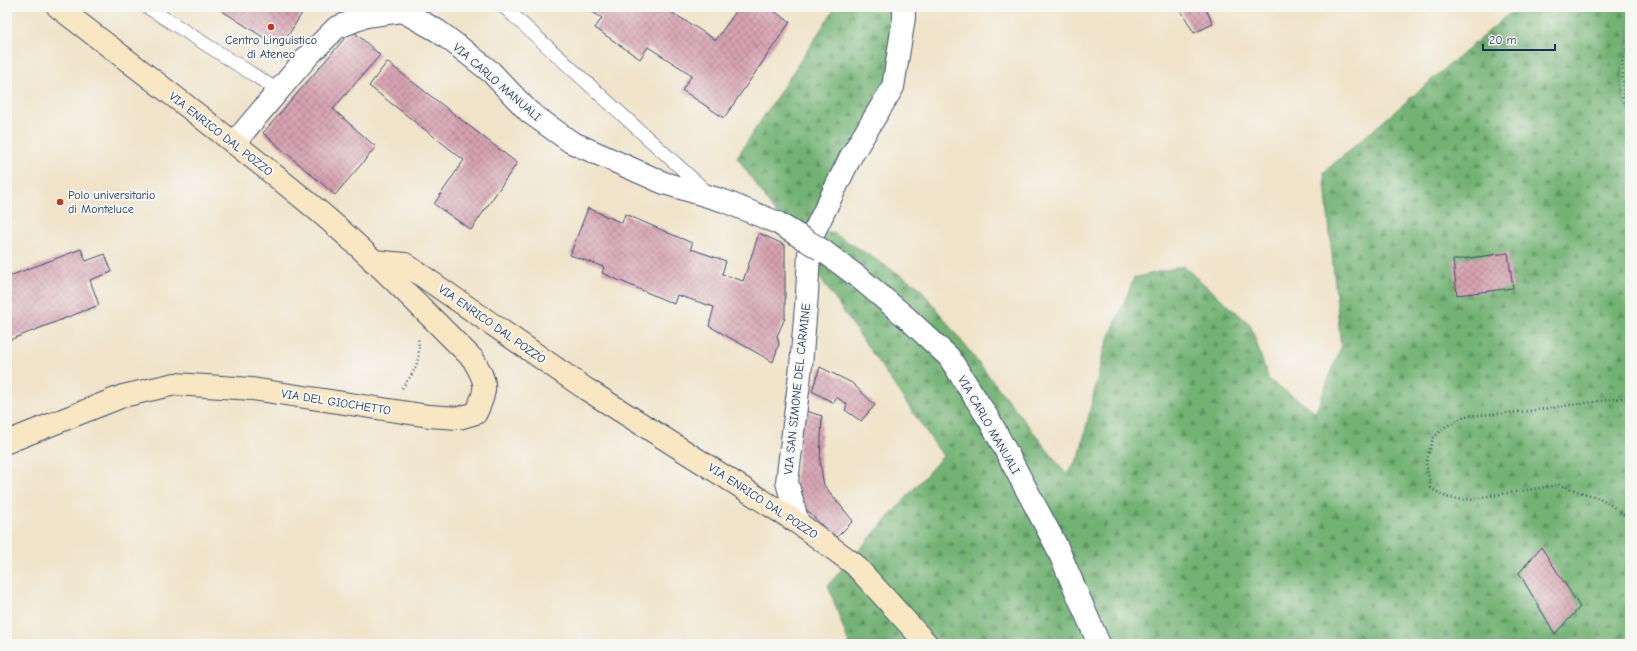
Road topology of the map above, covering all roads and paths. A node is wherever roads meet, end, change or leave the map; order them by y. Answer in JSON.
{"nodes":[{"id":1,"x":58,"y":7,"type":"edge"},
{"id":2,"x":147,"y":7,"type":"edge"},
{"id":3,"x":504,"y":7,"type":"edge"},
{"id":4,"x":904,"y":7,"type":"edge"},
{"id":5,"x":1630,"y":30,"type":"edge"},
{"id":6,"x":279,"y":91,"type":"junction"},
{"id":7,"x":1630,"y":111,"type":"edge"},
{"id":8,"x":234,"y":143,"type":"junction"},
{"id":9,"x":714,"y":198,"type":"junction"},
{"id":10,"x":811,"y":243,"type":"junction"},
{"id":11,"x":373,"y":261,"type":"junction"},
{"id":12,"x":420,"y":355,"type":"dead end"},
{"id":13,"x":1630,"y":397,"type":"edge"},
{"id":14,"x":379,"y":409,"type":"junction"},
{"id":15,"x":7,"y":442,"type":"edge"},
{"id":16,"x":1630,"y":519,"type":"edge"},
{"id":17,"x":798,"y":522,"type":"junction"},
{"id":18,"x":927,"y":644,"type":"edge"},
{"id":19,"x":1099,"y":644,"type":"edge"}],
"edges":[{"from":1,"to":8,"type":"street","name":"VIA ENRICO DAL POZZO"},
{"from":2,"to":6,"type":"lane"},
{"from":3,"to":9,"type":"lane"},
{"from":4,"to":10,"type":"street","name":"VIA SAN SIMONE DEL CARMINE"},
{"from":5,"to":7,"type":"path"},
{"from":6,"to":8,"type":"street","name":"VIA CARLO MANUALI"},
{"from":6,"to":9,"type":"street","name":"VIA CARLO MANUALI"},
{"from":8,"to":11,"type":"street","name":"VIA ENRICO DAL POZZO"},
{"from":9,"to":10,"type":"street","name":"VIA CARLO MANUALI"},
{"from":10,"to":17,"type":"street","name":"VIA SAN SIMONE DEL CARMINE"},
{"from":10,"to":19,"type":"street","name":"VIA CARLO MANUALI"},
{"from":11,"to":14,"type":"street","name":"VIA DEL GIOCHETTO"},
{"from":11,"to":17,"type":"street","name":"VIA ENRICO DAL POZZO"},
{"from":12,"to":14,"type":"path"},
{"from":13,"to":16,"type":"path"},
{"from":14,"to":15,"type":"street","name":"VIA DEL GIOCHETTO"},
{"from":17,"to":18,"type":"street","name":"VIA ENRICO DAL POZZO"}]}
